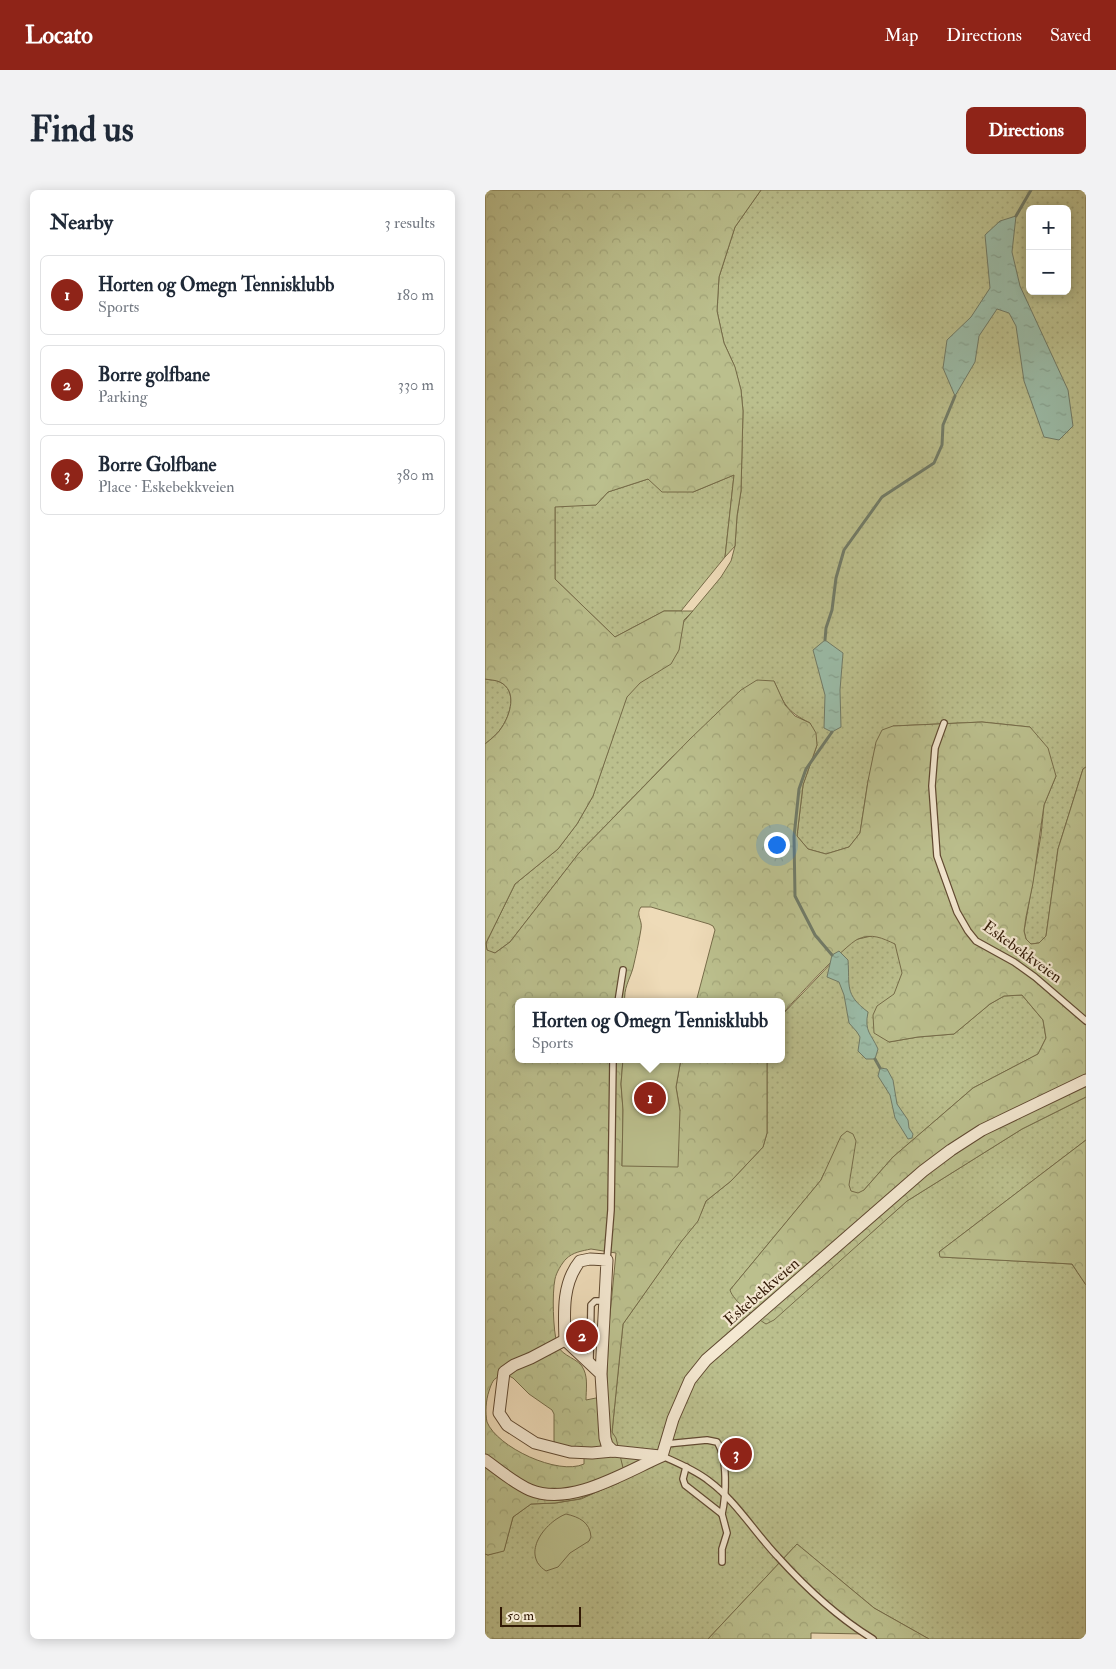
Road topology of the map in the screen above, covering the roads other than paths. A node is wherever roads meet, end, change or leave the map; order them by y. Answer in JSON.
{"nodes":[{"id":1,"x":944,"y":722,"type":"dead end"},
{"id":2,"x":623,"y":970,"type":"dead end"},
{"id":3,"x":619,"y":998,"type":"edge"},
{"id":4,"x":1086,"y":1021,"type":"edge"},
{"id":5,"x":613,"y":1063,"type":"edge"},
{"id":6,"x":1086,"y":1080,"type":"edge"},
{"id":7,"x":607,"y":1260,"type":"junction"},
{"id":8,"x":606,"y":1301,"type":"junction"},
{"id":9,"x":565,"y":1340,"type":"junction"},
{"id":10,"x":590,"y":1364,"type":"junction"},
{"id":11,"x":601,"y":1374,"type":"junction"},
{"id":12,"x":665,"y":1444,"type":"junction"},
{"id":13,"x":613,"y":1451,"type":"junction"},
{"id":14,"x":662,"y":1456,"type":"junction"},
{"id":15,"x":485,"y":1460,"type":"edge"},
{"id":16,"x":686,"y":1467,"type":"junction"},
{"id":17,"x":725,"y":1496,"type":"junction"},
{"id":18,"x":722,"y":1514,"type":"junction"},
{"id":19,"x":722,"y":1562,"type":"dead end"},
{"id":20,"x":873,"y":1639,"type":"edge"}],
"edges":[{"from":1,"to":4,"type":"lane","name":"Eskebekkveien"},
{"from":2,"to":3,"type":"lane"},
{"from":5,"to":7,"type":"lane"},
{"from":6,"to":12,"type":"street","name":"Eskebekkveien"},
{"from":7,"to":8,"type":"street"},
{"from":7,"to":9,"type":"street"},
{"from":8,"to":10,"type":"lane"},
{"from":8,"to":11,"type":"street"},
{"from":9,"to":10,"type":"street"},
{"from":9,"to":13,"type":"street"},
{"from":10,"to":11,"type":"street"},
{"from":11,"to":13,"type":"street"},
{"from":12,"to":14,"type":"street","name":"Eskebekkveien"},
{"from":12,"to":17,"type":"lane"},
{"from":13,"to":14,"type":"street"},
{"from":14,"to":15,"type":"street"},
{"from":14,"to":16,"type":"lane"},
{"from":16,"to":17,"type":"lane"},
{"from":16,"to":18,"type":"lane"},
{"from":17,"to":18,"type":"lane"},
{"from":17,"to":20,"type":"lane"},
{"from":18,"to":19,"type":"lane"}]}
